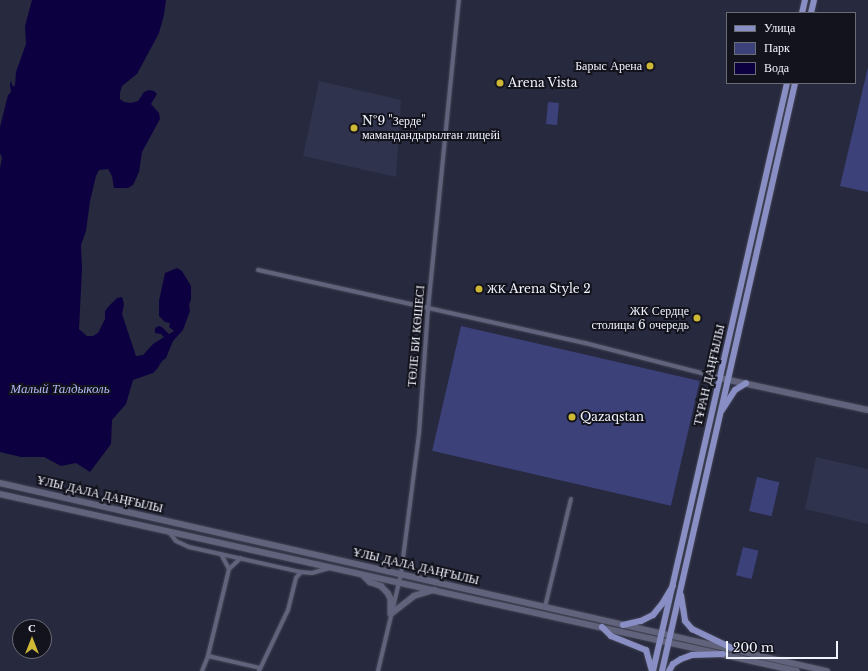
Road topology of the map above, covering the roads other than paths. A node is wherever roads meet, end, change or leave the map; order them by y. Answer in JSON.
{"nodes":[{"id":1,"x":459,"y":0,"type":"edge"},
{"id":2,"x":805,"y":0,"type":"edge"},
{"id":3,"x":814,"y":0,"type":"edge"},
{"id":4,"x":802,"y":12,"type":"edge"},
{"id":5,"x":811,"y":12,"type":"edge"},
{"id":6,"x":787,"y":84,"type":"edge"},
{"id":7,"x":795,"y":84,"type":"edge"},
{"id":8,"x":258,"y":270,"type":"dead end"},
{"id":9,"x":428,"y":309,"type":"junction"},
{"id":10,"x":720,"y":378,"type":"junction"},
{"id":11,"x":728,"y":379,"type":"junction"},
{"id":12,"x":746,"y":384,"type":"junction"},
{"id":13,"x":868,"y":410,"type":"edge"},
{"id":14,"x":721,"y":411,"type":"junction"},
{"id":15,"x":0,"y":483,"type":"edge"},
{"id":16,"x":0,"y":494,"type":"edge"},
{"id":17,"x":571,"y":499,"type":"dead end"},
{"id":18,"x":121,"y":510,"type":"junction"},
{"id":19,"x":142,"y":515,"type":"junction"},
{"id":20,"x":119,"y":521,"type":"junction"},
{"id":21,"x":140,"y":525,"type":"junction"},
{"id":22,"x":169,"y":532,"type":"junction"},
{"id":23,"x":221,"y":554,"type":"junction"},
{"id":24,"x":241,"y":558,"type":"junction"},
{"id":25,"x":332,"y":568,"type":"junction"},
{"id":26,"x":229,"y":569,"type":"junction"},
{"id":27,"x":301,"y":572,"type":"junction"},
{"id":28,"x":401,"y":574,"type":"junction"},
{"id":29,"x":363,"y":575,"type":"junction"},
{"id":30,"x":399,"y":582,"type":"junction"},
{"id":31,"x":674,"y":584,"type":"junction"},
{"id":32,"x":435,"y":590,"type":"junction"},
{"id":33,"x":680,"y":590,"type":"junction"},
{"id":34,"x":545,"y":607,"type":"junction"},
{"id":35,"x":391,"y":614,"type":"junction"},
{"id":36,"x":623,"y":625,"type":"junction"},
{"id":37,"x":602,"y":627,"type":"junction"},
{"id":38,"x":662,"y":637,"type":"junction"},
{"id":39,"x":669,"y":639,"type":"junction"},
{"id":40,"x":738,"y":651,"type":"junction"},
{"id":41,"x":722,"y":654,"type":"junction"},
{"id":42,"x":208,"y":656,"type":"junction"},
{"id":43,"x":260,"y":669,"type":"edge"},
{"id":44,"x":202,"y":671,"type":"edge"},
{"id":45,"x":378,"y":671,"type":"edge"},
{"id":46,"x":653,"y":671,"type":"edge"},
{"id":47,"x":662,"y":671,"type":"edge"},
{"id":48,"x":669,"y":671,"type":"edge"},
{"id":49,"x":797,"y":671,"type":"edge"},
{"id":50,"x":827,"y":671,"type":"edge"}],
"edges":[{"from":1,"to":9,"type":"street","name":"ТӨЛЕ БИ КӨШЕСІ"},
{"from":2,"to":4,"type":"main road"},
{"from":3,"to":5,"type":"main road"},
{"from":6,"to":10,"type":"main road","name":"ТҰРАН ДАҢҒЫЛЫ"},
{"from":7,"to":11,"type":"main road","name":"ТҰРАН ДАҢҒЫЛЫ"},
{"from":8,"to":9,"type":"street"},
{"from":9,"to":10,"type":"street"},
{"from":9,"to":28,"type":"street","name":"ТӨЛЕ БИ КӨШЕСІ"},
{"from":10,"to":11,"type":"street"},
{"from":10,"to":31,"type":"main road","name":"ТҰРАН ДАҢҒЫЛЫ"},
{"from":11,"to":12,"type":"street"},
{"from":11,"to":14,"type":"main road","name":"ТҰРАН ДАҢҒЫЛЫ"},
{"from":12,"to":13,"type":"street"},
{"from":12,"to":14,"type":"main road"},
{"from":14,"to":33,"type":"main road","name":"ТҰРАН ДАҢҒЫЛЫ"},
{"from":15,"to":18,"type":"street","name":"ҰЛЫ ДАЛА ДАҢҒЫЛЫ"},
{"from":16,"to":20,"type":"street","name":"ҰЛЫ ДАЛА ДАҢҒЫЛЫ"},
{"from":17,"to":34,"type":"street"},
{"from":18,"to":19,"type":"street","name":"ҰЛЫ ДАЛА ДАҢҒЫЛЫ"},
{"from":18,"to":20,"type":"street"},
{"from":19,"to":21,"type":"street"},
{"from":19,"to":28,"type":"street","name":"ҰЛЫ ДАЛА ДАҢҒЫЛЫ"},
{"from":20,"to":21,"type":"street","name":"ҰЛЫ ДАЛА ДАҢҒЫЛЫ"},
{"from":21,"to":22,"type":"street","name":"ҰЛЫ ДАЛА ДАҢҒЫЛЫ"},
{"from":22,"to":23,"type":"street"},
{"from":22,"to":25,"type":"street","name":"ҰЛЫ ДАЛА ДАҢҒЫЛЫ"},
{"from":23,"to":24,"type":"street"},
{"from":23,"to":26,"type":"street"},
{"from":24,"to":26,"type":"street"},
{"from":24,"to":27,"type":"street"},
{"from":25,"to":27,"type":"street"},
{"from":25,"to":29,"type":"street","name":"ҰЛЫ ДАЛА ДАҢҒЫЛЫ"},
{"from":26,"to":42,"type":"street"},
{"from":27,"to":43,"type":"street"},
{"from":28,"to":30,"type":"street","name":"ТӨЛЕ БИ КӨШЕСІ"},
{"from":28,"to":34,"type":"street","name":"ҰЛЫ ДАЛА ДАҢҒЫЛЫ"},
{"from":29,"to":30,"type":"street","name":"ҰЛЫ ДАЛА ДАҢҒЫЛЫ"},
{"from":29,"to":35,"type":"street"},
{"from":30,"to":32,"type":"street","name":"ҰЛЫ ДАЛА ДАҢҒЫЛЫ"},
{"from":30,"to":35,"type":"street","name":"ТӨЛЕ БИ КӨШЕСІ"},
{"from":31,"to":36,"type":"main road"},
{"from":31,"to":38,"type":"main road","name":"ТҰРАН ДАҢҒЫЛЫ"},
{"from":32,"to":35,"type":"street"},
{"from":32,"to":37,"type":"street","name":"ҰЛЫ ДАЛА ДАҢҒЫЛЫ"},
{"from":33,"to":39,"type":"main road","name":"ТҰРАН ДАҢҒЫЛЫ"},
{"from":33,"to":40,"type":"main road"},
{"from":34,"to":36,"type":"street","name":"ҰЛЫ ДАЛА ДАҢҒЫЛЫ"},
{"from":35,"to":45,"type":"street","name":"ТӨЛЕ БИ КӨШЕСІ"},
{"from":36,"to":38,"type":"street","name":"ҰЛЫ ДАЛА ДАҢҒЫЛЫ"},
{"from":37,"to":38,"type":"street","name":"ҰЛЫ ДАЛА ДАҢҒЫЛЫ"},
{"from":37,"to":46,"type":"main road"},
{"from":38,"to":39,"type":"street","name":"ҰЛЫ ДАЛА ДАҢҒЫЛЫ"},
{"from":38,"to":46,"type":"main road","name":"ТҰРАН ДАҢҒЫЛЫ"},
{"from":39,"to":40,"type":"street","name":"ҰЛЫ ДАЛА ДАҢҒЫЛЫ"},
{"from":39,"to":41,"type":"street","name":"ҰЛЫ ДАЛА ДАҢҒЫЛЫ"},
{"from":39,"to":47,"type":"main road","name":"ТҰРАН ДАҢҒЫЛЫ"},
{"from":40,"to":50,"type":"street","name":"ҰЛЫ ДАЛА ДАҢҒЫЛЫ"},
{"from":41,"to":48,"type":"main road"},
{"from":41,"to":49,"type":"street","name":"ҰЛЫ ДАЛА ДАҢҒЫЛЫ"},
{"from":42,"to":43,"type":"street"},
{"from":42,"to":44,"type":"street"}]}
